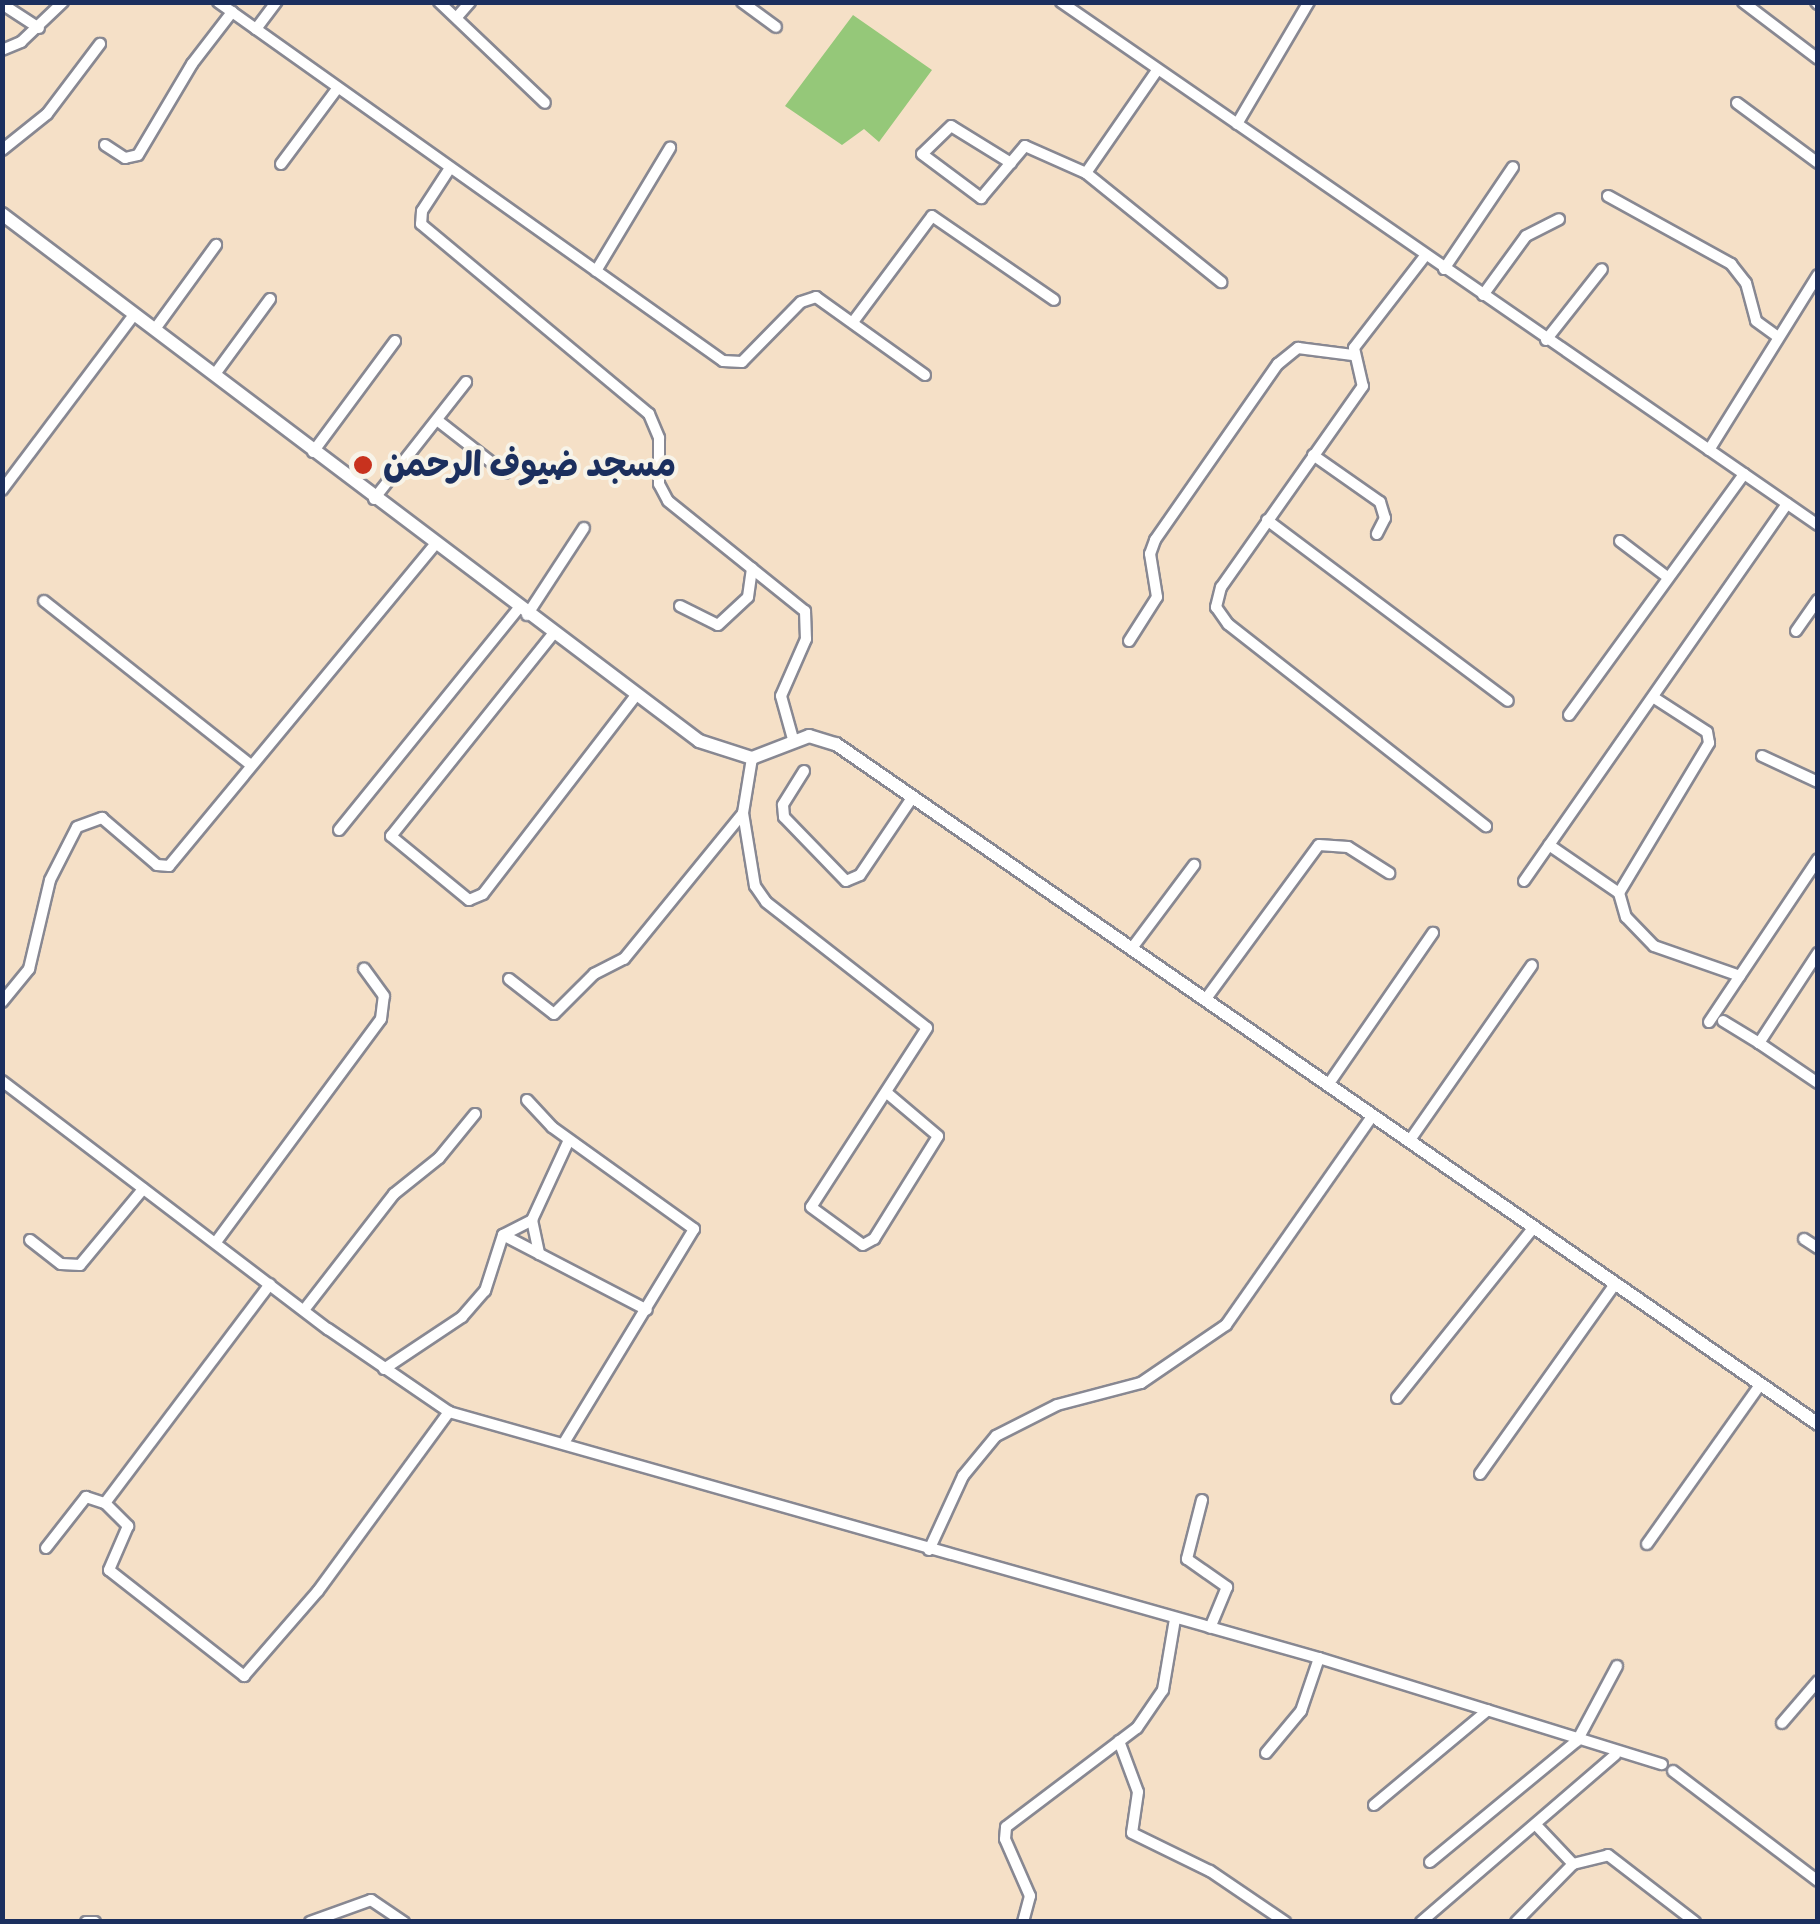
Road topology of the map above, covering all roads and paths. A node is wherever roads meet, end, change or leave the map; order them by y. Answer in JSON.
{"nodes":[{"id":1,"x":63,"y":2,"type":"edge"},
{"id":2,"x":218,"y":2,"type":"edge"},
{"id":3,"x":276,"y":2,"type":"edge"},
{"id":4,"x":439,"y":2,"type":"edge"},
{"id":5,"x":470,"y":2,"type":"edge"},
{"id":6,"x":742,"y":2,"type":"edge"},
{"id":7,"x":1061,"y":2,"type":"edge"},
{"id":8,"x":1309,"y":2,"type":"edge"},
{"id":9,"x":1744,"y":2,"type":"edge"},
{"id":10,"x":2,"y":4,"type":"edge"},
{"id":11,"x":232,"y":12,"type":"junction"},
{"id":12,"x":456,"y":17,"type":"junction"},
{"id":13,"x":776,"y":27,"type":"dead end"},
{"id":14,"x":38,"y":28,"type":"junction"},
{"id":15,"x":256,"y":30,"type":"junction"},
{"id":16,"x":100,"y":44,"type":"dead end"},
{"id":17,"x":2,"y":50,"type":"edge"},
{"id":18,"x":1818,"y":59,"type":"edge"},
{"id":19,"x":1158,"y":69,"type":"junction"},
{"id":20,"x":337,"y":89,"type":"junction"},
{"id":21,"x":546,"y":103,"type":"dead end"},
{"id":22,"x":1737,"y":103,"type":"dead end"},
{"id":23,"x":1237,"y":124,"type":"junction"},
{"id":24,"x":105,"y":146,"type":"dead end"},
{"id":25,"x":670,"y":148,"type":"dead end"},
{"id":26,"x":2,"y":150,"type":"edge"},
{"id":27,"x":1011,"y":162,"type":"junction"},
{"id":28,"x":281,"y":164,"type":"dead end"},
{"id":29,"x":1818,"y":164,"type":"edge"},
{"id":30,"x":1513,"y":167,"type":"dead end"},
{"id":31,"x":450,"y":168,"type":"junction"},
{"id":32,"x":1086,"y":173,"type":"junction"},
{"id":33,"x":1608,"y":196,"type":"dead end"},
{"id":34,"x":2,"y":214,"type":"edge"},
{"id":35,"x":1559,"y":219,"type":"dead end"},
{"id":36,"x":216,"y":245,"type":"dead end"},
{"id":37,"x":1425,"y":256,"type":"junction"},
{"id":38,"x":1602,"y":268,"type":"dead end"},
{"id":39,"x":1444,"y":269,"type":"junction"},
{"id":40,"x":596,"y":271,"type":"junction"},
{"id":41,"x":1818,"y":275,"type":"edge"},
{"id":42,"x":1221,"y":282,"type":"dead end"},
{"id":43,"x":1483,"y":294,"type":"junction"},
{"id":44,"x":270,"y":299,"type":"dead end"},
{"id":45,"x":1054,"y":300,"type":"dead end"},
{"id":46,"x":134,"y":316,"type":"junction"},
{"id":47,"x":853,"y":322,"type":"junction"},
{"id":48,"x":155,"y":329,"type":"junction"},
{"id":49,"x":1777,"y":336,"type":"junction"},
{"id":50,"x":395,"y":340,"type":"dead end"},
{"id":51,"x":1546,"y":340,"type":"junction"},
{"id":52,"x":1352,"y":356,"type":"junction"},
{"id":53,"x":215,"y":374,"type":"junction"},
{"id":54,"x":925,"y":375,"type":"dead end"},
{"id":55,"x":466,"y":382,"type":"dead end"},
{"id":56,"x":437,"y":420,"type":"junction"},
{"id":57,"x":1709,"y":450,"type":"junction"},
{"id":58,"x":313,"y":452,"type":"junction"},
{"id":59,"x":1313,"y":455,"type":"junction"},
{"id":60,"x":505,"y":473,"type":"dead end"},
{"id":61,"x":1744,"y":474,"type":"junction"},
{"id":62,"x":2,"y":490,"type":"edge"},
{"id":63,"x":374,"y":499,"type":"junction"},
{"id":64,"x":1787,"y":504,"type":"junction"},
{"id":65,"x":1268,"y":520,"type":"junction"},
{"id":66,"x":1818,"y":525,"type":"edge"},
{"id":67,"x":584,"y":528,"type":"dead end"},
{"id":68,"x":1377,"y":534,"type":"dead end"},
{"id":69,"x":1620,"y":542,"type":"dead end"},
{"id":70,"x":435,"y":545,"type":"junction"},
{"id":71,"x":752,"y":568,"type":"junction"},
{"id":72,"x":1666,"y":576,"type":"junction"},
{"id":73,"x":1818,"y":600,"type":"edge"},
{"id":74,"x":44,"y":601,"type":"dead end"},
{"id":75,"x":680,"y":606,"type":"dead end"},
{"id":76,"x":522,"y":612,"type":"junction"},
{"id":77,"x":1796,"y":631,"type":"dead end"},
{"id":78,"x":553,"y":634,"type":"junction"},
{"id":79,"x":1129,"y":641,"type":"dead end"},
{"id":80,"x":636,"y":695,"type":"junction"},
{"id":81,"x":1654,"y":697,"type":"junction"},
{"id":82,"x":1508,"y":701,"type":"dead end"},
{"id":83,"x":1569,"y":715,"type":"dead end"},
{"id":84,"x":793,"y":739,"type":"junction"},
{"id":85,"x":1762,"y":756,"type":"dead end"},
{"id":86,"x":752,"y":758,"type":"junction"},
{"id":87,"x":251,"y":765,"type":"junction"},
{"id":88,"x":804,"y":770,"type":"dead end"},
{"id":89,"x":1818,"y":782,"type":"edge"},
{"id":90,"x":912,"y":798,"type":"junction"},
{"id":91,"x":744,"y":813,"type":"junction"},
{"id":92,"x":1486,"y":826,"type":"dead end"},
{"id":93,"x":339,"y":830,"type":"dead end"},
{"id":94,"x":1550,"y":845,"type":"junction"},
{"id":95,"x":1818,"y":859,"type":"edge"},
{"id":96,"x":1194,"y":865,"type":"dead end"},
{"id":97,"x":1388,"y":873,"type":"dead end"},
{"id":98,"x":1524,"y":881,"type":"dead end"},
{"id":99,"x":1619,"y":893,"type":"junction"},
{"id":100,"x":1433,"y":934,"type":"dead end"},
{"id":101,"x":1132,"y":948,"type":"junction"},
{"id":102,"x":1818,"y":953,"type":"edge"},
{"id":103,"x":1532,"y":965,"type":"dead end"},
{"id":104,"x":364,"y":968,"type":"dead end"},
{"id":105,"x":1740,"y":976,"type":"junction"},
{"id":106,"x":509,"y":979,"type":"dead end"},
{"id":107,"x":1206,"y":1000,"type":"junction"},
{"id":108,"x":2,"y":1002,"type":"edge"},
{"id":109,"x":1723,"y":1021,"type":"dead end"},
{"id":110,"x":1709,"y":1022,"type":"dead end"},
{"id":111,"x":1759,"y":1042,"type":"junction"},
{"id":112,"x":2,"y":1081,"type":"edge"},
{"id":113,"x":1818,"y":1083,"type":"edge"},
{"id":114,"x":1328,"y":1085,"type":"junction"},
{"id":115,"x":886,"y":1092,"type":"junction"},
{"id":116,"x":527,"y":1100,"type":"dead end"},
{"id":117,"x":475,"y":1114,"type":"dead end"},
{"id":118,"x":1373,"y":1115,"type":"junction"},
{"id":119,"x":568,"y":1140,"type":"junction"},
{"id":120,"x":1410,"y":1140,"type":"junction"},
{"id":121,"x":143,"y":1189,"type":"junction"},
{"id":122,"x":532,"y":1220,"type":"junction"},
{"id":123,"x":1534,"y":1227,"type":"junction"},
{"id":124,"x":503,"y":1235,"type":"junction"},
{"id":125,"x":1804,"y":1238,"type":"dead end"},
{"id":126,"x":30,"y":1240,"type":"dead end"},
{"id":127,"x":216,"y":1242,"type":"junction"},
{"id":128,"x":1818,"y":1248,"type":"edge"},
{"id":129,"x":539,"y":1254,"type":"junction"},
{"id":130,"x":270,"y":1284,"type":"junction"},
{"id":131,"x":1615,"y":1284,"type":"junction"},
{"id":132,"x":304,"y":1310,"type":"junction"},
{"id":133,"x":648,"y":1310,"type":"junction"},
{"id":134,"x":384,"y":1369,"type":"junction"},
{"id":135,"x":1760,"y":1385,"type":"junction"},
{"id":136,"x":1398,"y":1398,"type":"dead end"},
{"id":137,"x":449,"y":1412,"type":"junction"},
{"id":138,"x":1818,"y":1424,"type":"edge"},
{"id":139,"x":564,"y":1443,"type":"junction"},
{"id":140,"x":1480,"y":1474,"type":"dead end"},
{"id":141,"x":1202,"y":1500,"type":"dead end"},
{"id":142,"x":104,"y":1503,"type":"junction"},
{"id":143,"x":1646,"y":1544,"type":"dead end"},
{"id":144,"x":46,"y":1548,"type":"dead end"},
{"id":145,"x":929,"y":1550,"type":"junction"},
{"id":146,"x":1175,"y":1619,"type":"junction"},
{"id":147,"x":1210,"y":1628,"type":"junction"},
{"id":148,"x":1319,"y":1658,"type":"junction"},
{"id":149,"x":1617,"y":1666,"type":"dead end"},
{"id":150,"x":1818,"y":1680,"type":"edge"},
{"id":151,"x":1488,"y":1710,"type":"junction"},
{"id":152,"x":1782,"y":1723,"type":"dead end"},
{"id":153,"x":1576,"y":1741,"type":"junction"},
{"id":154,"x":1119,"y":1742,"type":"junction"},
{"id":155,"x":1266,"y":1753,"type":"dead end"},
{"id":156,"x":1616,"y":1754,"type":"junction"},
{"id":157,"x":1662,"y":1764,"type":"dead end"},
{"id":158,"x":1673,"y":1771,"type":"dead end"},
{"id":159,"x":1374,"y":1805,"type":"dead end"},
{"id":160,"x":1536,"y":1825,"type":"junction"},
{"id":161,"x":1430,"y":1862,"type":"dead end"},
{"id":162,"x":1573,"y":1864,"type":"junction"},
{"id":163,"x":1818,"y":1880,"type":"edge"},
{"id":164,"x":86,"y":1922,"type":"edge"},
{"id":165,"x":95,"y":1922,"type":"edge"},
{"id":166,"x":310,"y":1922,"type":"edge"},
{"id":167,"x":404,"y":1922,"type":"edge"},
{"id":168,"x":1023,"y":1922,"type":"edge"},
{"id":169,"x":1286,"y":1922,"type":"edge"},
{"id":170,"x":1421,"y":1922,"type":"edge"},
{"id":171,"x":1516,"y":1922,"type":"edge"},
{"id":172,"x":1695,"y":1922,"type":"edge"}],
"edges":[{"from":1,"to":14,"type":"street"},
{"from":2,"to":11,"type":"street"},
{"from":3,"to":15,"type":"street"},
{"from":4,"to":12,"type":"street"},
{"from":5,"to":12,"type":"street"},
{"from":6,"to":13,"type":"street"},
{"from":7,"to":19,"type":"street"},
{"from":8,"to":23,"type":"street"},
{"from":9,"to":18,"type":"street"},
{"from":10,"to":14,"type":"street"},
{"from":11,"to":15,"type":"street"},
{"from":11,"to":24,"type":"street"},
{"from":12,"to":21,"type":"street"},
{"from":14,"to":17,"type":"street"},
{"from":15,"to":20,"type":"street"},
{"from":16,"to":26,"type":"street"},
{"from":19,"to":23,"type":"street"},
{"from":19,"to":32,"type":"street"},
{"from":20,"to":28,"type":"street"},
{"from":20,"to":31,"type":"street"},
{"from":22,"to":29,"type":"street"},
{"from":23,"to":37,"type":"street"},
{"from":25,"to":40,"type":"street"},
{"from":27,"to":27,"type":"street"},
{"from":27,"to":32,"type":"street"},
{"from":30,"to":39,"type":"street"},
{"from":31,"to":40,"type":"street"},
{"from":31,"to":71,"type":"street"},
{"from":32,"to":42,"type":"street"},
{"from":33,"to":49,"type":"street"},
{"from":34,"to":46,"type":"street"},
{"from":35,"to":43,"type":"street"},
{"from":36,"to":48,"type":"street"},
{"from":37,"to":39,"type":"street"},
{"from":37,"to":52,"type":"street"},
{"from":38,"to":51,"type":"street"},
{"from":39,"to":43,"type":"street"},
{"from":40,"to":47,"type":"street"},
{"from":41,"to":49,"type":"street"},
{"from":43,"to":51,"type":"street"},
{"from":44,"to":53,"type":"street"},
{"from":45,"to":47,"type":"street"},
{"from":46,"to":48,"type":"street"},
{"from":46,"to":62,"type":"street"},
{"from":47,"to":54,"type":"street"},
{"from":48,"to":53,"type":"street"},
{"from":49,"to":57,"type":"street"},
{"from":50,"to":58,"type":"street"},
{"from":51,"to":57,"type":"street"},
{"from":52,"to":59,"type":"street"},
{"from":52,"to":79,"type":"street"},
{"from":53,"to":58,"type":"street"},
{"from":55,"to":56,"type":"street"},
{"from":56,"to":60,"type":"street"},
{"from":56,"to":63,"type":"street"},
{"from":57,"to":61,"type":"street"},
{"from":58,"to":63,"type":"street"},
{"from":59,"to":65,"type":"street"},
{"from":59,"to":68,"type":"street"},
{"from":61,"to":64,"type":"street"},
{"from":61,"to":72,"type":"street"},
{"from":63,"to":70,"type":"street"},
{"from":64,"to":66,"type":"street"},
{"from":64,"to":81,"type":"street"},
{"from":65,"to":82,"type":"street"},
{"from":65,"to":92,"type":"street"},
{"from":67,"to":76,"type":"street"},
{"from":69,"to":72,"type":"street"},
{"from":70,"to":76,"type":"street"},
{"from":70,"to":87,"type":"street"},
{"from":71,"to":75,"type":"street"},
{"from":71,"to":84,"type":"street"},
{"from":72,"to":83,"type":"street"},
{"from":73,"to":77,"type":"street"},
{"from":74,"to":87,"type":"street"},
{"from":76,"to":78,"type":"street"},
{"from":76,"to":93,"type":"street"},
{"from":78,"to":80,"type":"street"},
{"from":78,"to":80,"type":"street"},
{"from":80,"to":86,"type":"street"},
{"from":81,"to":94,"type":"street"},
{"from":81,"to":99,"type":"street"},
{"from":84,"to":86,"type":"street"},
{"from":84,"to":90,"type":"street"},
{"from":85,"to":89,"type":"street"},
{"from":86,"to":91,"type":"street"},
{"from":87,"to":108,"type":"street"},
{"from":88,"to":90,"type":"street"},
{"from":90,"to":101,"type":"street"},
{"from":91,"to":106,"type":"street"},
{"from":91,"to":115,"type":"street"},
{"from":94,"to":98,"type":"street"},
{"from":94,"to":99,"type":"street"},
{"from":95,"to":105,"type":"street"},
{"from":96,"to":101,"type":"street"},
{"from":97,"to":107,"type":"street"},
{"from":99,"to":105,"type":"street"},
{"from":100,"to":114,"type":"street"},
{"from":101,"to":107,"type":"street"},
{"from":102,"to":111,"type":"street"},
{"from":103,"to":120,"type":"street"},
{"from":104,"to":127,"type":"street"},
{"from":105,"to":110,"type":"street"},
{"from":107,"to":114,"type":"street"},
{"from":109,"to":111,"type":"street"},
{"from":111,"to":113,"type":"street"},
{"from":112,"to":121,"type":"street"},
{"from":114,"to":118,"type":"street"},
{"from":115,"to":115,"type":"street"},
{"from":116,"to":119,"type":"street"},
{"from":117,"to":132,"type":"street"},
{"from":118,"to":120,"type":"street"},
{"from":118,"to":145,"type":"street"},
{"from":119,"to":122,"type":"street"},
{"from":119,"to":133,"type":"street"},
{"from":120,"to":123,"type":"street"},
{"from":121,"to":126,"type":"street"},
{"from":121,"to":127,"type":"street"},
{"from":122,"to":124,"type":"street"},
{"from":122,"to":129,"type":"street"},
{"from":123,"to":131,"type":"street"},
{"from":123,"to":136,"type":"street"},
{"from":124,"to":129,"type":"street"},
{"from":124,"to":134,"type":"street"},
{"from":125,"to":128,"type":"street"},
{"from":127,"to":130,"type":"street"},
{"from":129,"to":133,"type":"street"},
{"from":130,"to":132,"type":"street"},
{"from":130,"to":142,"type":"street"},
{"from":131,"to":135,"type":"street"},
{"from":131,"to":140,"type":"street"},
{"from":132,"to":134,"type":"street"},
{"from":133,"to":139,"type":"street"},
{"from":134,"to":137,"type":"street"},
{"from":135,"to":138,"type":"street"},
{"from":135,"to":143,"type":"street"},
{"from":137,"to":139,"type":"street"},
{"from":137,"to":142,"type":"street"},
{"from":139,"to":145,"type":"street"},
{"from":141,"to":147,"type":"street"},
{"from":142,"to":144,"type":"street"},
{"from":145,"to":146,"type":"street"},
{"from":146,"to":147,"type":"street"},
{"from":146,"to":154,"type":"street"},
{"from":147,"to":148,"type":"street"},
{"from":148,"to":151,"type":"street"},
{"from":148,"to":155,"type":"street"},
{"from":149,"to":153,"type":"street"},
{"from":150,"to":152,"type":"street"},
{"from":151,"to":153,"type":"street"},
{"from":151,"to":159,"type":"street"},
{"from":153,"to":156,"type":"street"},
{"from":153,"to":161,"type":"street"},
{"from":154,"to":168,"type":"street"},
{"from":154,"to":169,"type":"street"},
{"from":156,"to":157,"type":"street"},
{"from":156,"to":160,"type":"street"},
{"from":158,"to":163,"type":"street"},
{"from":160,"to":162,"type":"street"},
{"from":160,"to":170,"type":"street"},
{"from":162,"to":171,"type":"street"},
{"from":162,"to":172,"type":"street"},
{"from":164,"to":165,"type":"street"},
{"from":166,"to":167,"type":"street"}]}
